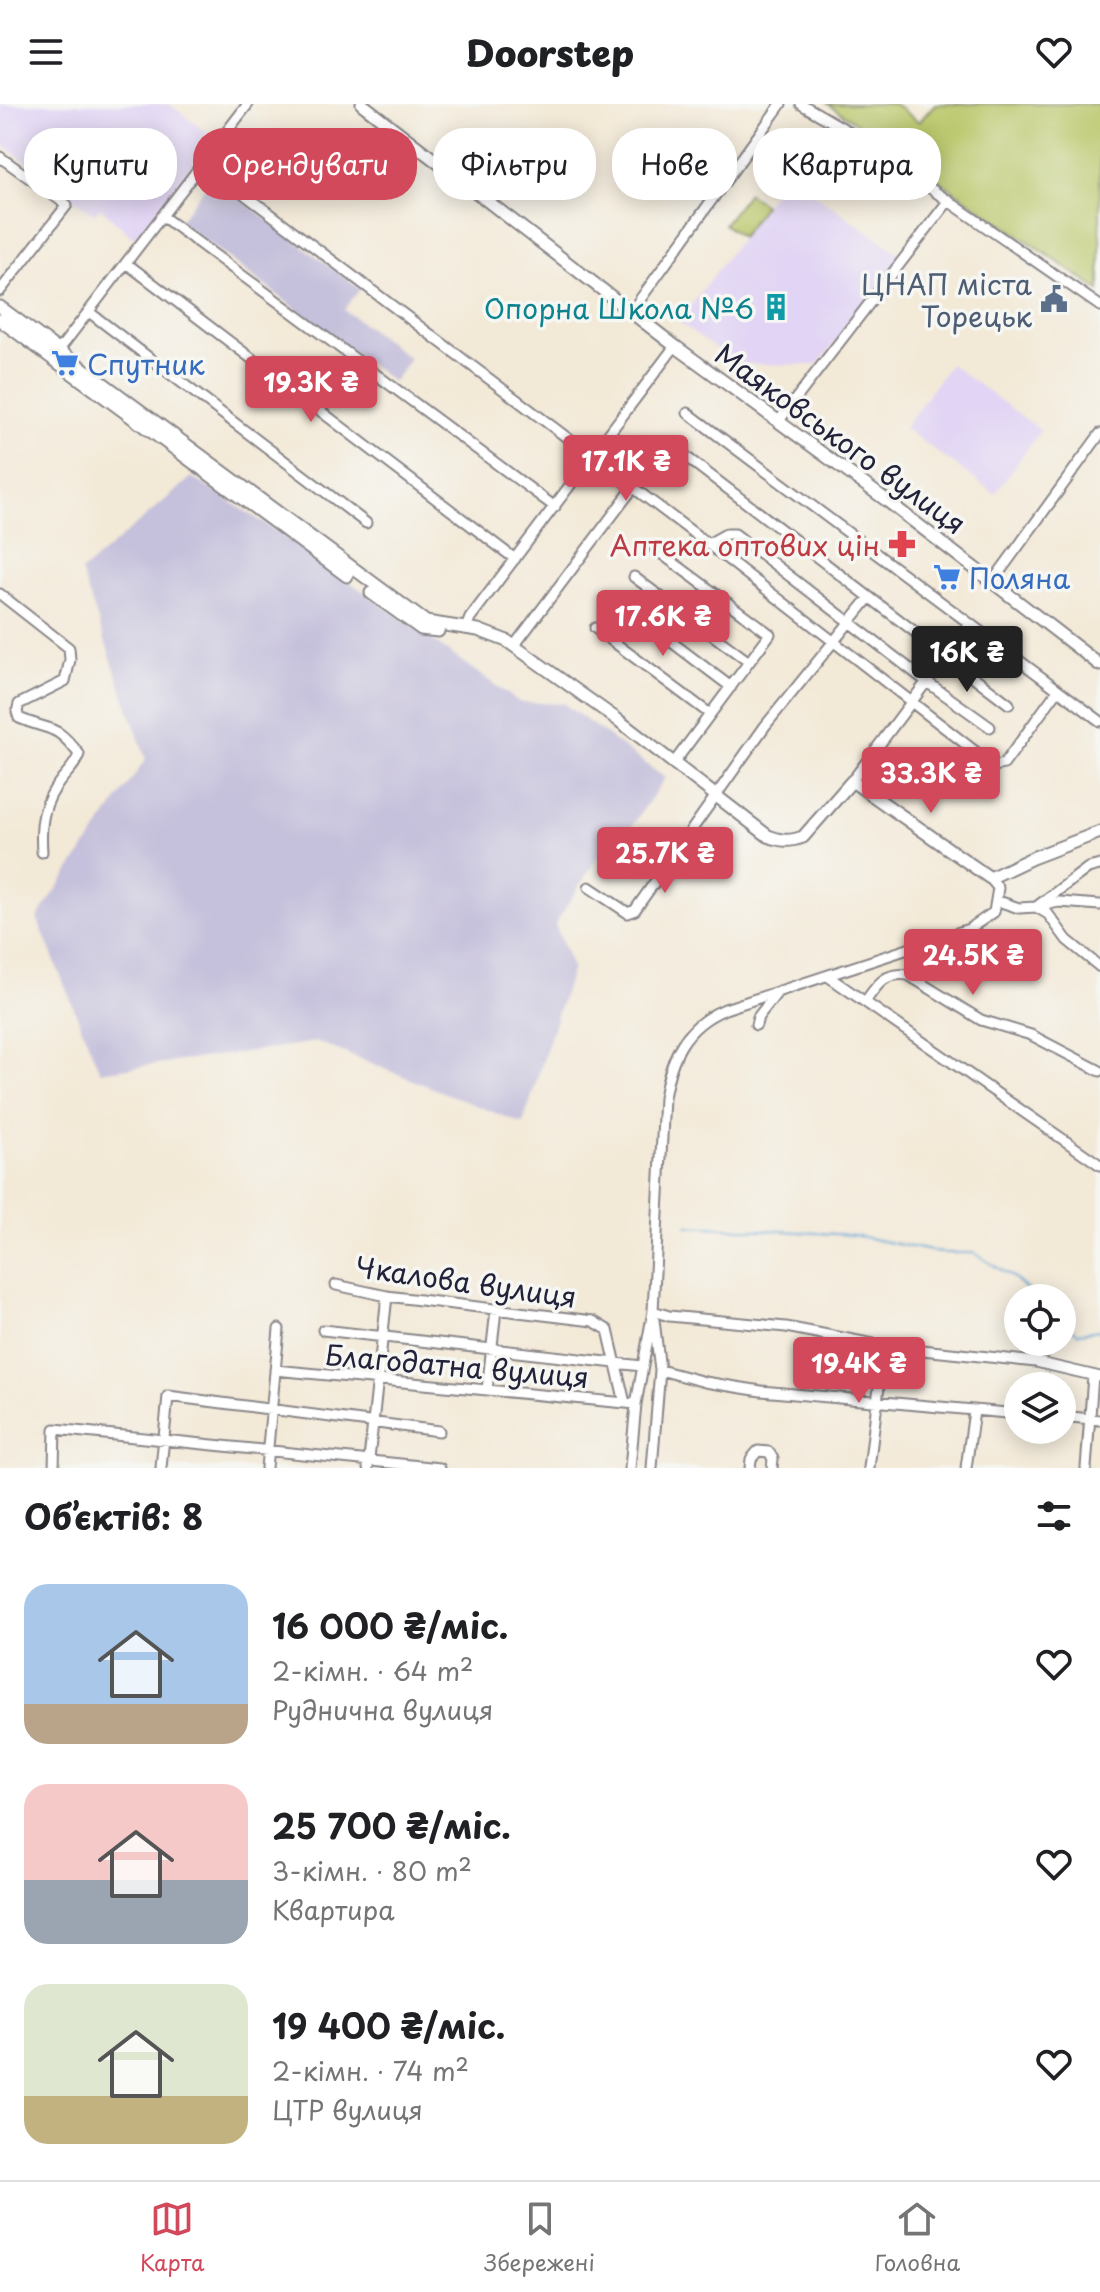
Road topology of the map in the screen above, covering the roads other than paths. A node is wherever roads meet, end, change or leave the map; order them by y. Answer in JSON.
{"nodes":[{"id":1,"x":248,"y":104,"type":"edge"},
{"id":2,"x":362,"y":104,"type":"edge"},
{"id":3,"x":781,"y":104,"type":"edge"},
{"id":4,"x":801,"y":104,"type":"edge"},
{"id":5,"x":230,"y":128,"type":"edge"},
{"id":6,"x":0,"y":157,"type":"edge"},
{"id":7,"x":193,"y":176,"type":"edge"},
{"id":8,"x":252,"y":200,"type":"edge"},
{"id":9,"x":949,"y":200,"type":"junction"},
{"id":10,"x":162,"y":216,"type":"junction"},
{"id":11,"x":126,"y":263,"type":"junction"},
{"id":12,"x":0,"y":291,"type":"edge"},
{"id":13,"x":1100,"y":306,"type":"edge"},
{"id":14,"x":0,"y":307,"type":"edge"},
{"id":15,"x":89,"y":312,"type":"junction"},
{"id":16,"x":631,"y":312,"type":"junction"},
{"id":17,"x":0,"y":320,"type":"edge"},
{"id":18,"x":675,"y":346,"type":"junction"},
{"id":19,"x":59,"y":350,"type":"junction"},
{"id":20,"x":688,"y":413,"type":"dead end"},
{"id":21,"x":778,"y":422,"type":"junction"},
{"id":22,"x":1100,"y":434,"type":"edge"},
{"id":23,"x":668,"y":443,"type":"dead end"},
{"id":24,"x":593,"y":458,"type":"junction"},
{"id":25,"x":633,"y":488,"type":"junction"},
{"id":26,"x":555,"y":507,"type":"junction"},
{"id":27,"x":366,"y":523,"type":"dead end"},
{"id":28,"x":708,"y":544,"type":"junction"},
{"id":29,"x":655,"y":549,"type":"dead end"},
{"id":30,"x":515,"y":559,"type":"junction"},
{"id":31,"x":634,"y":577,"type":"dead end"},
{"id":32,"x":993,"y":581,"type":"junction"},
{"id":33,"x":0,"y":594,"type":"edge"},
{"id":34,"x":869,"y":598,"type":"junction"},
{"id":35,"x":616,"y":600,"type":"dead end"},
{"id":36,"x":850,"y":621,"type":"junction"},
{"id":37,"x":970,"y":624,"type":"junction"},
{"id":38,"x":466,"y":628,"type":"junction"},
{"id":39,"x":595,"y":628,"type":"dead end"},
{"id":40,"x":832,"y":641,"type":"junction"},
{"id":41,"x":510,"y":643,"type":"junction"},
{"id":42,"x":946,"y":657,"type":"junction"},
{"id":43,"x":749,"y":662,"type":"junction"},
{"id":44,"x":1100,"y":665,"type":"edge"},
{"id":45,"x":927,"y":682,"type":"junction"},
{"id":46,"x":731,"y":687,"type":"junction"},
{"id":47,"x":1058,"y":690,"type":"junction"},
{"id":48,"x":910,"y":702,"type":"junction"},
{"id":49,"x":1009,"y":704,"type":"dead end"},
{"id":50,"x":710,"y":714,"type":"junction"},
{"id":51,"x":1100,"y":721,"type":"edge"},
{"id":52,"x":990,"y":727,"type":"dead end"},
{"id":53,"x":673,"y":764,"type":"junction"},
{"id":54,"x":852,"y":781,"type":"junction"},
{"id":55,"x":714,"y":796,"type":"junction"},
{"id":56,"x":1100,"y":832,"type":"edge"},
{"id":57,"x":42,"y":852,"type":"dead end"},
{"id":58,"x":1100,"y":865,"type":"edge"},
{"id":59,"x":994,"y":883,"type":"junction"},
{"id":60,"x":589,"y":887,"type":"dead end"},
{"id":61,"x":998,"y":901,"type":"junction"},
{"id":62,"x":1100,"y":905,"type":"edge"},
{"id":63,"x":1036,"y":907,"type":"junction"},
{"id":64,"x":1100,"y":967,"type":"edge"},
{"id":65,"x":829,"y":977,"type":"junction"},
{"id":66,"x":776,"y":994,"type":"junction"},
{"id":67,"x":865,"y":1002,"type":"junction"},
{"id":68,"x":756,"y":1025,"type":"dead end"},
{"id":69,"x":1100,"y":1071,"type":"edge"},
{"id":70,"x":1100,"y":1165,"type":"edge"},
{"id":71,"x":336,"y":1285,"type":"dead end"},
{"id":72,"x":387,"y":1296,"type":"junction"},
{"id":73,"x":496,"y":1310,"type":"junction"},
{"id":74,"x":653,"y":1311,"type":"junction"},
{"id":75,"x":279,"y":1329,"type":"dead end"},
{"id":76,"x":323,"y":1330,"type":"dead end"},
{"id":77,"x":383,"y":1336,"type":"junction"},
{"id":78,"x":884,"y":1346,"type":"junction"},
{"id":79,"x":491,"y":1350,"type":"junction"},
{"id":80,"x":617,"y":1365,"type":"junction"},
{"id":81,"x":642,"y":1366,"type":"junction"},
{"id":82,"x":275,"y":1370,"type":"junction"},
{"id":83,"x":660,"y":1370,"type":"junction"},
{"id":84,"x":1096,"y":1376,"type":"edge"},
{"id":85,"x":379,"y":1380,"type":"junction"},
{"id":86,"x":487,"y":1390,"type":"junction"},
{"id":87,"x":876,"y":1401,"type":"junction"},
{"id":88,"x":625,"y":1403,"type":"junction"},
{"id":89,"x":636,"y":1404,"type":"junction"},
{"id":90,"x":271,"y":1409,"type":"junction"},
{"id":91,"x":974,"y":1411,"type":"junction"},
{"id":92,"x":1004,"y":1413,"type":"edge"},
{"id":93,"x":1095,"y":1419,"type":"edge"},
{"id":94,"x":374,"y":1424,"type":"junction"},
{"id":95,"x":439,"y":1431,"type":"dead end"},
{"id":96,"x":164,"y":1440,"type":"junction"},
{"id":97,"x":268,"y":1450,"type":"junction"},
{"id":98,"x":369,"y":1464,"type":"edge"},
{"id":99,"x":54,"y":1468,"type":"edge"},
{"id":100,"x":161,"y":1468,"type":"edge"},
{"id":101,"x":266,"y":1468,"type":"edge"},
{"id":102,"x":440,"y":1468,"type":"edge"},
{"id":103,"x":630,"y":1468,"type":"edge"},
{"id":104,"x":652,"y":1468,"type":"edge"},
{"id":105,"x":750,"y":1468,"type":"edge"},
{"id":106,"x":772,"y":1468,"type":"edge"},
{"id":107,"x":869,"y":1468,"type":"edge"},
{"id":108,"x":966,"y":1468,"type":"edge"},
{"id":109,"x":1086,"y":1468,"type":"edge"}],
"edges":[{"from":1,"to":5,"type":"street"},
{"from":2,"to":16,"type":"main road","name":"Маяковського вулиця"},
{"from":3,"to":16,"type":"street"},
{"from":4,"to":9,"type":"street"},
{"from":6,"to":12,"type":"street"},
{"from":7,"to":10,"type":"street"},
{"from":8,"to":24,"type":"street"},
{"from":9,"to":13,"type":"street"},
{"from":9,"to":21,"type":"street"},
{"from":10,"to":11,"type":"street"},
{"from":10,"to":26,"type":"street"},
{"from":11,"to":15,"type":"street"},
{"from":11,"to":30,"type":"street"},
{"from":14,"to":19,"type":"main road"},
{"from":15,"to":19,"type":"street"},
{"from":15,"to":27,"type":"street"},
{"from":16,"to":18,"type":"main road","name":"Маяковського вулиця"},
{"from":17,"to":41,"type":"main road"},
{"from":18,"to":21,"type":"main road","name":"Маяковського вулиця"},
{"from":18,"to":24,"type":"street"},
{"from":19,"to":38,"type":"main road"},
{"from":20,"to":37,"type":"street"},
{"from":21,"to":32,"type":"main road","name":"Маяковського вулиця"},
{"from":22,"to":32,"type":"street"},
{"from":23,"to":34,"type":"street"},
{"from":24,"to":25,"type":"street"},
{"from":24,"to":26,"type":"street"},
{"from":25,"to":28,"type":"street"},
{"from":25,"to":41,"type":"street"},
{"from":26,"to":30,"type":"street"},
{"from":28,"to":36,"type":"street"},
{"from":28,"to":40,"type":"street"},
{"from":29,"to":43,"type":"street"},
{"from":30,"to":38,"type":"street"},
{"from":31,"to":43,"type":"street"},
{"from":32,"to":44,"type":"main road","name":"Маяковського вулиця"},
{"from":33,"to":57,"type":"street"},
{"from":34,"to":36,"type":"street"},
{"from":34,"to":42,"type":"street"},
{"from":35,"to":46,"type":"street"},
{"from":36,"to":40,"type":"street"},
{"from":36,"to":45,"type":"street"},
{"from":37,"to":42,"type":"street"},
{"from":37,"to":47,"type":"street"},
{"from":38,"to":41,"type":"main road"},
{"from":39,"to":50,"type":"street"},
{"from":40,"to":48,"type":"street"},
{"from":40,"to":55,"type":"street"},
{"from":41,"to":53,"type":"main road"},
{"from":42,"to":45,"type":"street"},
{"from":42,"to":49,"type":"street"},
{"from":43,"to":46,"type":"street"},
{"from":45,"to":48,"type":"street"},
{"from":45,"to":52,"type":"street"},
{"from":46,"to":50,"type":"street"},
{"from":47,"to":48,"type":"street"},
{"from":47,"to":51,"type":"street"},
{"from":48,"to":54,"type":"street"},
{"from":50,"to":53,"type":"street"},
{"from":53,"to":55,"type":"main road"},
{"from":54,"to":55,"type":"main road"},
{"from":54,"to":59,"type":"main road"},
{"from":55,"to":60,"type":"street"},
{"from":56,"to":59,"type":"main road"},
{"from":58,"to":63,"type":"street"},
{"from":59,"to":61,"type":"street"},
{"from":61,"to":63,"type":"street"},
{"from":61,"to":65,"type":"street"},
{"from":62,"to":63,"type":"street"},
{"from":63,"to":64,"type":"street"},
{"from":65,"to":66,"type":"street"},
{"from":65,"to":67,"type":"street"},
{"from":66,"to":68,"type":"street"},
{"from":66,"to":74,"type":"street"},
{"from":67,"to":69,"type":"street"},
{"from":67,"to":70,"type":"street"},
{"from":71,"to":72,"type":"street","name":"Чкалова вулиця"},
{"from":72,"to":73,"type":"street","name":"Чкалова вулиця"},
{"from":72,"to":77,"type":"street"},
{"from":73,"to":79,"type":"street"},
{"from":73,"to":80,"type":"street","name":"Чкалова вулиця"},
{"from":74,"to":78,"type":"street"},
{"from":74,"to":81,"type":"street"},
{"from":74,"to":83,"type":"street"},
{"from":75,"to":82,"type":"street"},
{"from":76,"to":77,"type":"street"},
{"from":77,"to":79,"type":"street"},
{"from":77,"to":85,"type":"street"},
{"from":78,"to":84,"type":"street"},
{"from":78,"to":87,"type":"street"},
{"from":79,"to":80,"type":"street"},
{"from":79,"to":86,"type":"street"},
{"from":80,"to":81,"type":"street"},
{"from":80,"to":88,"type":"street","name":"Чкалова вулиця"},
{"from":81,"to":89,"type":"street"},
{"from":82,"to":85,"type":"street","name":"Благодатна вулиця"},
{"from":82,"to":90,"type":"street"},
{"from":83,"to":87,"type":"street"},
{"from":83,"to":104,"type":"street"},
{"from":84,"to":93,"type":"street"},
{"from":85,"to":86,"type":"street","name":"Благодатна вулиця"},
{"from":85,"to":94,"type":"street"},
{"from":86,"to":88,"type":"street","name":"Благодатна вулиця"},
{"from":87,"to":91,"type":"street"},
{"from":87,"to":107,"type":"street"},
{"from":88,"to":89,"type":"street","name":"Благодатна вулиця"},
{"from":89,"to":103,"type":"street"},
{"from":90,"to":94,"type":"street"},
{"from":90,"to":96,"type":"street"},
{"from":90,"to":97,"type":"street"},
{"from":91,"to":92,"type":"street"},
{"from":91,"to":108,"type":"street"},
{"from":93,"to":109,"type":"street"},
{"from":94,"to":95,"type":"street"},
{"from":94,"to":98,"type":"street"},
{"from":96,"to":97,"type":"street"},
{"from":96,"to":99,"type":"street"},
{"from":96,"to":100,"type":"street"},
{"from":97,"to":98,"type":"street"},
{"from":97,"to":101,"type":"street"},
{"from":98,"to":102,"type":"street"},
{"from":105,"to":106,"type":"street"}]}
